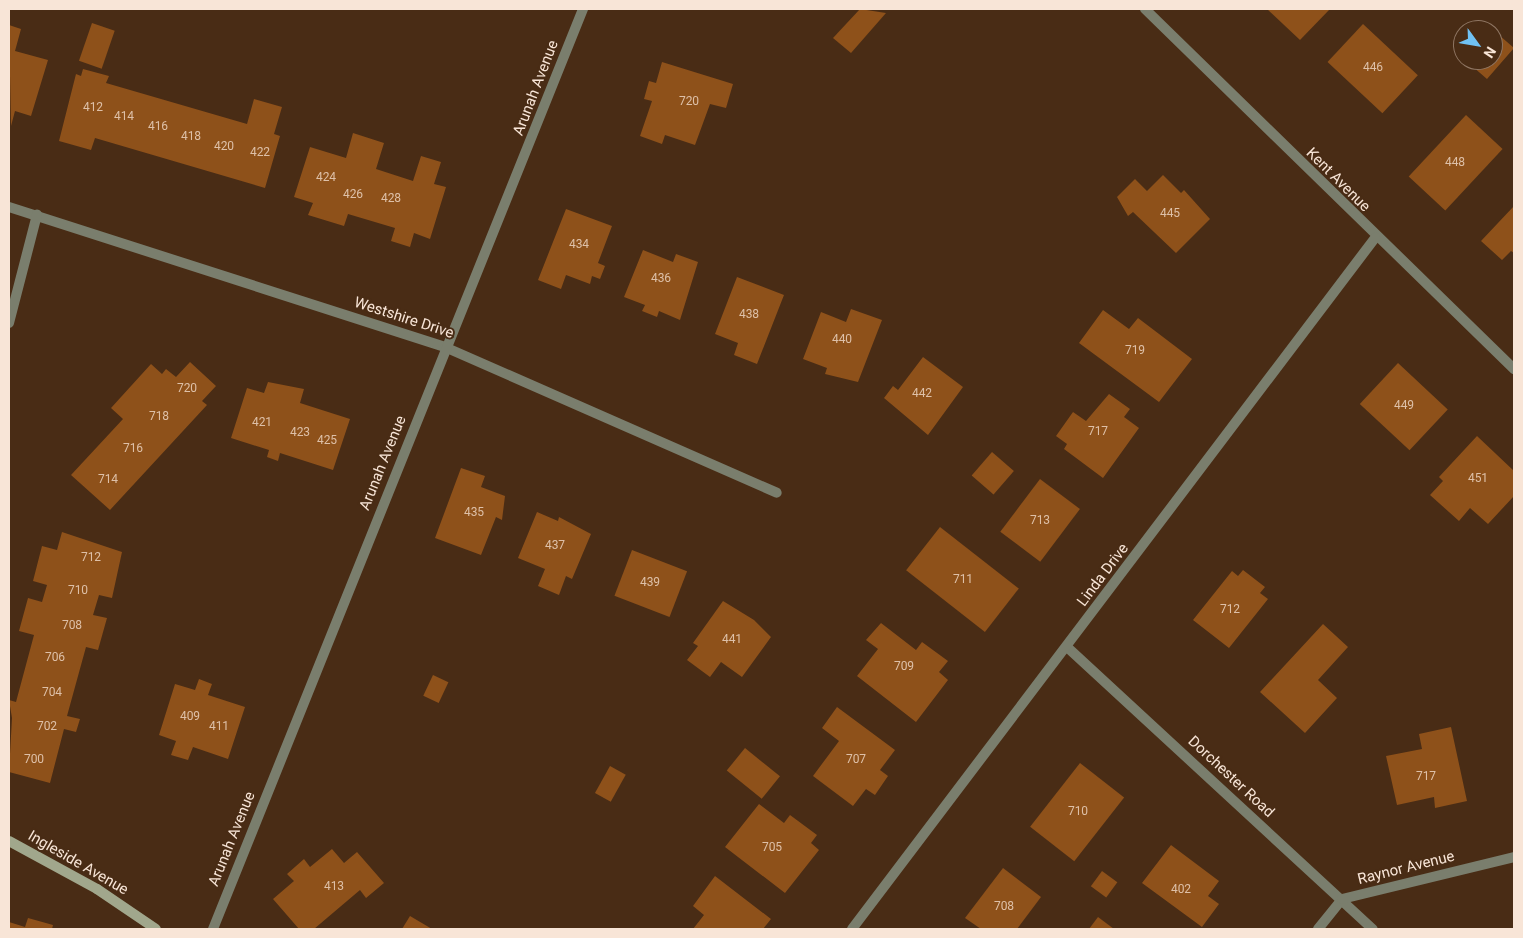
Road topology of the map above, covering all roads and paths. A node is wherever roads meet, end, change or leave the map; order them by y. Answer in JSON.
{"nodes":[{"id":1,"x":583,"y":9,"type":"edge"},
{"id":2,"x":1145,"y":9,"type":"edge"},
{"id":3,"x":9,"y":207,"type":"edge"},
{"id":4,"x":37,"y":215,"type":"junction"},
{"id":5,"x":1376,"y":238,"type":"junction"},
{"id":6,"x":9,"y":323,"type":"edge"},
{"id":7,"x":447,"y":348,"type":"junction"},
{"id":8,"x":1514,"y":369,"type":"edge"},
{"id":9,"x":777,"y":493,"type":"dead end"},
{"id":10,"x":1067,"y":647,"type":"junction"},
{"id":11,"x":9,"y":841,"type":"edge"},
{"id":12,"x":1514,"y":857,"type":"edge"},
{"id":13,"x":1342,"y":899,"type":"junction"},
{"id":14,"x":156,"y":929,"type":"edge"},
{"id":15,"x":213,"y":929,"type":"edge"},
{"id":16,"x":852,"y":929,"type":"edge"},
{"id":17,"x":1318,"y":929,"type":"edge"},
{"id":18,"x":1374,"y":929,"type":"edge"}],
"edges":[{"from":1,"to":7,"type":"street","name":"Arunah Avenue"},
{"from":2,"to":5,"type":"street","name":"Kent Avenue"},
{"from":3,"to":4,"type":"street","name":"Westshire Drive"},
{"from":4,"to":6,"type":"street"},
{"from":4,"to":7,"type":"street","name":"Westshire Drive"},
{"from":5,"to":8,"type":"street","name":"Kent Avenue"},
{"from":5,"to":10,"type":"street","name":"Linda Drive"},
{"from":7,"to":9,"type":"street","name":"Westshire Drive"},
{"from":7,"to":15,"type":"street","name":"Arunah Avenue"},
{"from":10,"to":13,"type":"street","name":"Dorchester Road"},
{"from":10,"to":16,"type":"street","name":"Linda Drive"},
{"from":11,"to":14,"type":"main road","name":"Ingleside Avenue"},
{"from":12,"to":13,"type":"street","name":"Raynor Avenue"},
{"from":13,"to":17,"type":"street","name":"Raynor Avenue"},
{"from":13,"to":18,"type":"street","name":"Dorchester Road"}]}
